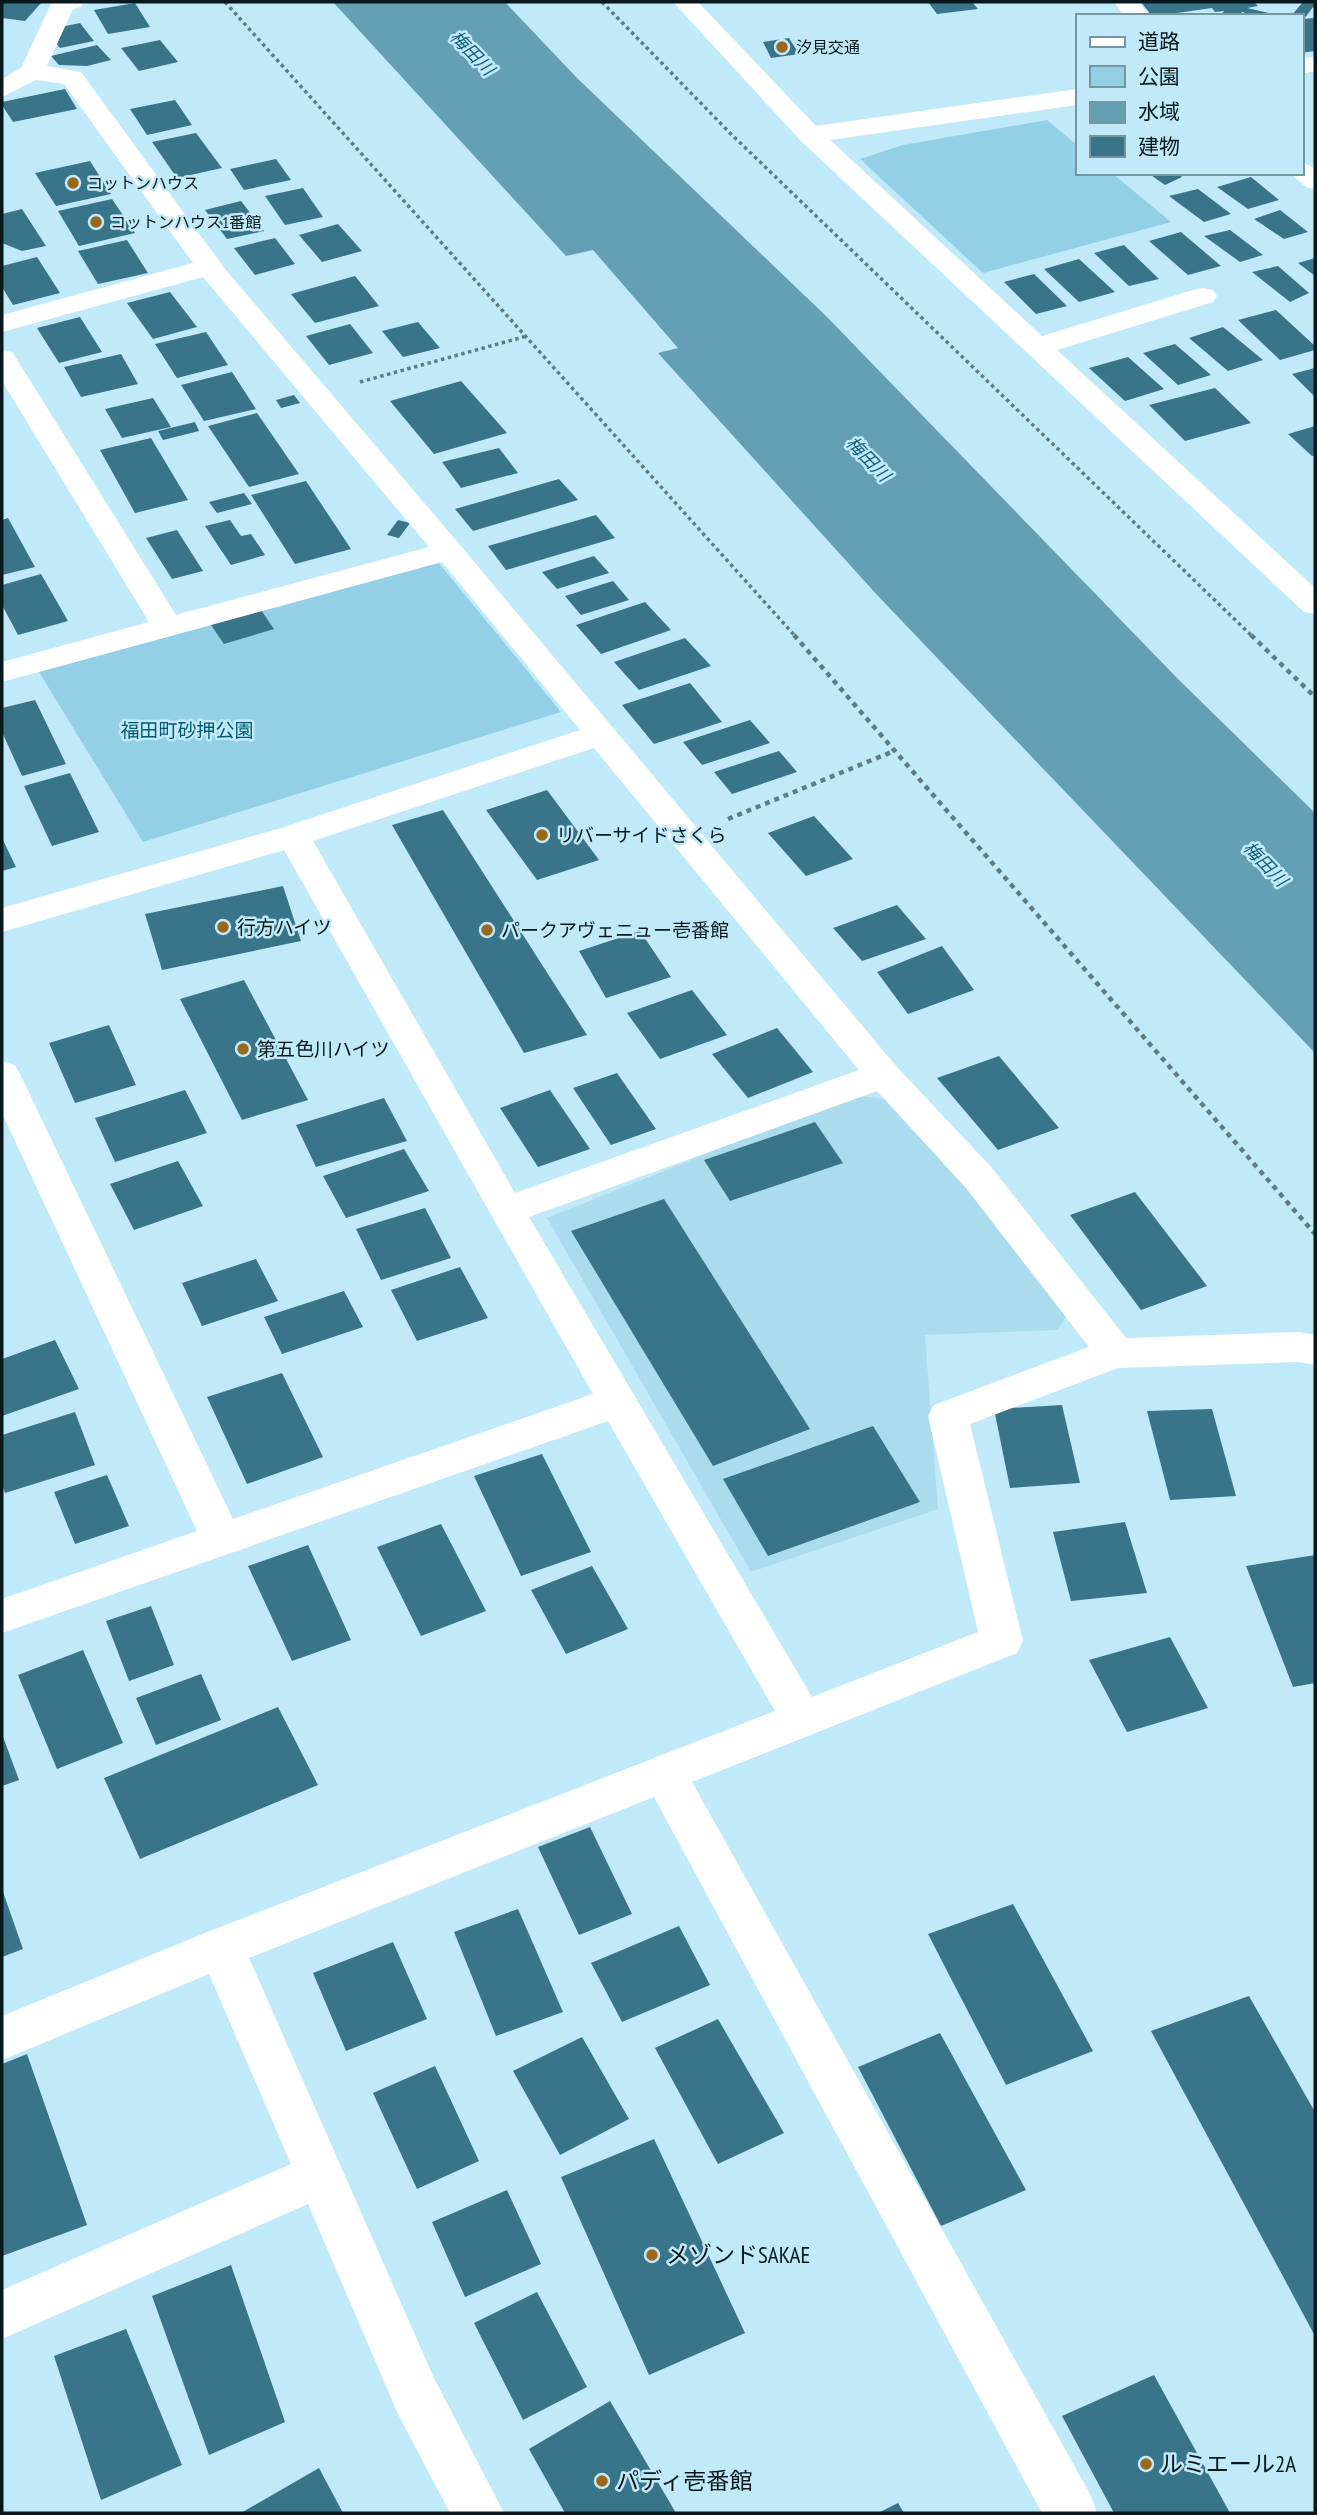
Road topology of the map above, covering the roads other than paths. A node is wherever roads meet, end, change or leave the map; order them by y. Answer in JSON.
{"nodes":[{"id":1,"x":72,"y":2,"type":"edge"},
{"id":2,"x":685,"y":2,"type":"edge"},
{"id":3,"x":32,"y":72,"type":"junction"},
{"id":4,"x":2,"y":89,"type":"edge"},
{"id":5,"x":1076,"y":97,"type":"edge"},
{"id":6,"x":810,"y":135,"type":"junction"},
{"id":7,"x":209,"y":267,"type":"junction"},
{"id":8,"x":1202,"y":295,"type":"dead end"},
{"id":9,"x":2,"y":324,"type":"edge"},
{"id":10,"x":1036,"y":347,"type":"junction"},
{"id":11,"x":2,"y":358,"type":"edge"},
{"id":12,"x":449,"y":551,"type":"junction"},
{"id":13,"x":1315,"y":605,"type":"edge"},
{"id":14,"x":168,"y":627,"type":"junction"},
{"id":15,"x":2,"y":672,"type":"edge"},
{"id":16,"x":600,"y":735,"type":"junction"},
{"id":17,"x":293,"y":836,"type":"junction"},
{"id":18,"x":2,"y":920,"type":"edge"},
{"id":19,"x":2,"y":1073,"type":"edge"},
{"id":20,"x":883,"y":1075,"type":"junction"},
{"id":21,"x":506,"y":1211,"type":"junction"},
{"id":22,"x":1315,"y":1350,"type":"edge"},
{"id":23,"x":1116,"y":1353,"type":"junction"},
{"id":24,"x":618,"y":1401,"type":"junction"},
{"id":25,"x":221,"y":1538,"type":"junction"},
{"id":26,"x":2,"y":1616,"type":"edge"},
{"id":27,"x":802,"y":1718,"type":"junction"},
{"id":28,"x":664,"y":1773,"type":"junction"},
{"id":29,"x":221,"y":1948,"type":"junction"},
{"id":30,"x":2,"y":2038,"type":"edge"},
{"id":31,"x":320,"y":2175,"type":"junction"},
{"id":32,"x":2,"y":2315,"type":"edge"},
{"id":33,"x":478,"y":2513,"type":"edge"},
{"id":34,"x":1071,"y":2513,"type":"edge"}],
"edges":[{"from":1,"to":3,"type":"street"},
{"from":2,"to":6,"type":"street"},
{"from":3,"to":4,"type":"street"},
{"from":3,"to":7,"type":"street"},
{"from":5,"to":6,"type":"street"},
{"from":6,"to":10,"type":"street"},
{"from":7,"to":9,"type":"street"},
{"from":7,"to":12,"type":"street"},
{"from":8,"to":10,"type":"street"},
{"from":10,"to":13,"type":"street"},
{"from":11,"to":14,"type":"street"},
{"from":12,"to":14,"type":"street"},
{"from":12,"to":16,"type":"street"},
{"from":14,"to":15,"type":"street"},
{"from":16,"to":17,"type":"street"},
{"from":16,"to":20,"type":"street"},
{"from":17,"to":18,"type":"street"},
{"from":17,"to":21,"type":"street"},
{"from":19,"to":25,"type":"street"},
{"from":20,"to":21,"type":"street"},
{"from":20,"to":23,"type":"street"},
{"from":21,"to":24,"type":"street"},
{"from":22,"to":23,"type":"street"},
{"from":23,"to":27,"type":"street"},
{"from":24,"to":25,"type":"street"},
{"from":24,"to":27,"type":"street"},
{"from":25,"to":26,"type":"street"},
{"from":27,"to":28,"type":"street"},
{"from":28,"to":29,"type":"street"},
{"from":28,"to":34,"type":"street"},
{"from":29,"to":30,"type":"street"},
{"from":29,"to":31,"type":"street"},
{"from":31,"to":32,"type":"street"},
{"from":31,"to":33,"type":"street"}]}
